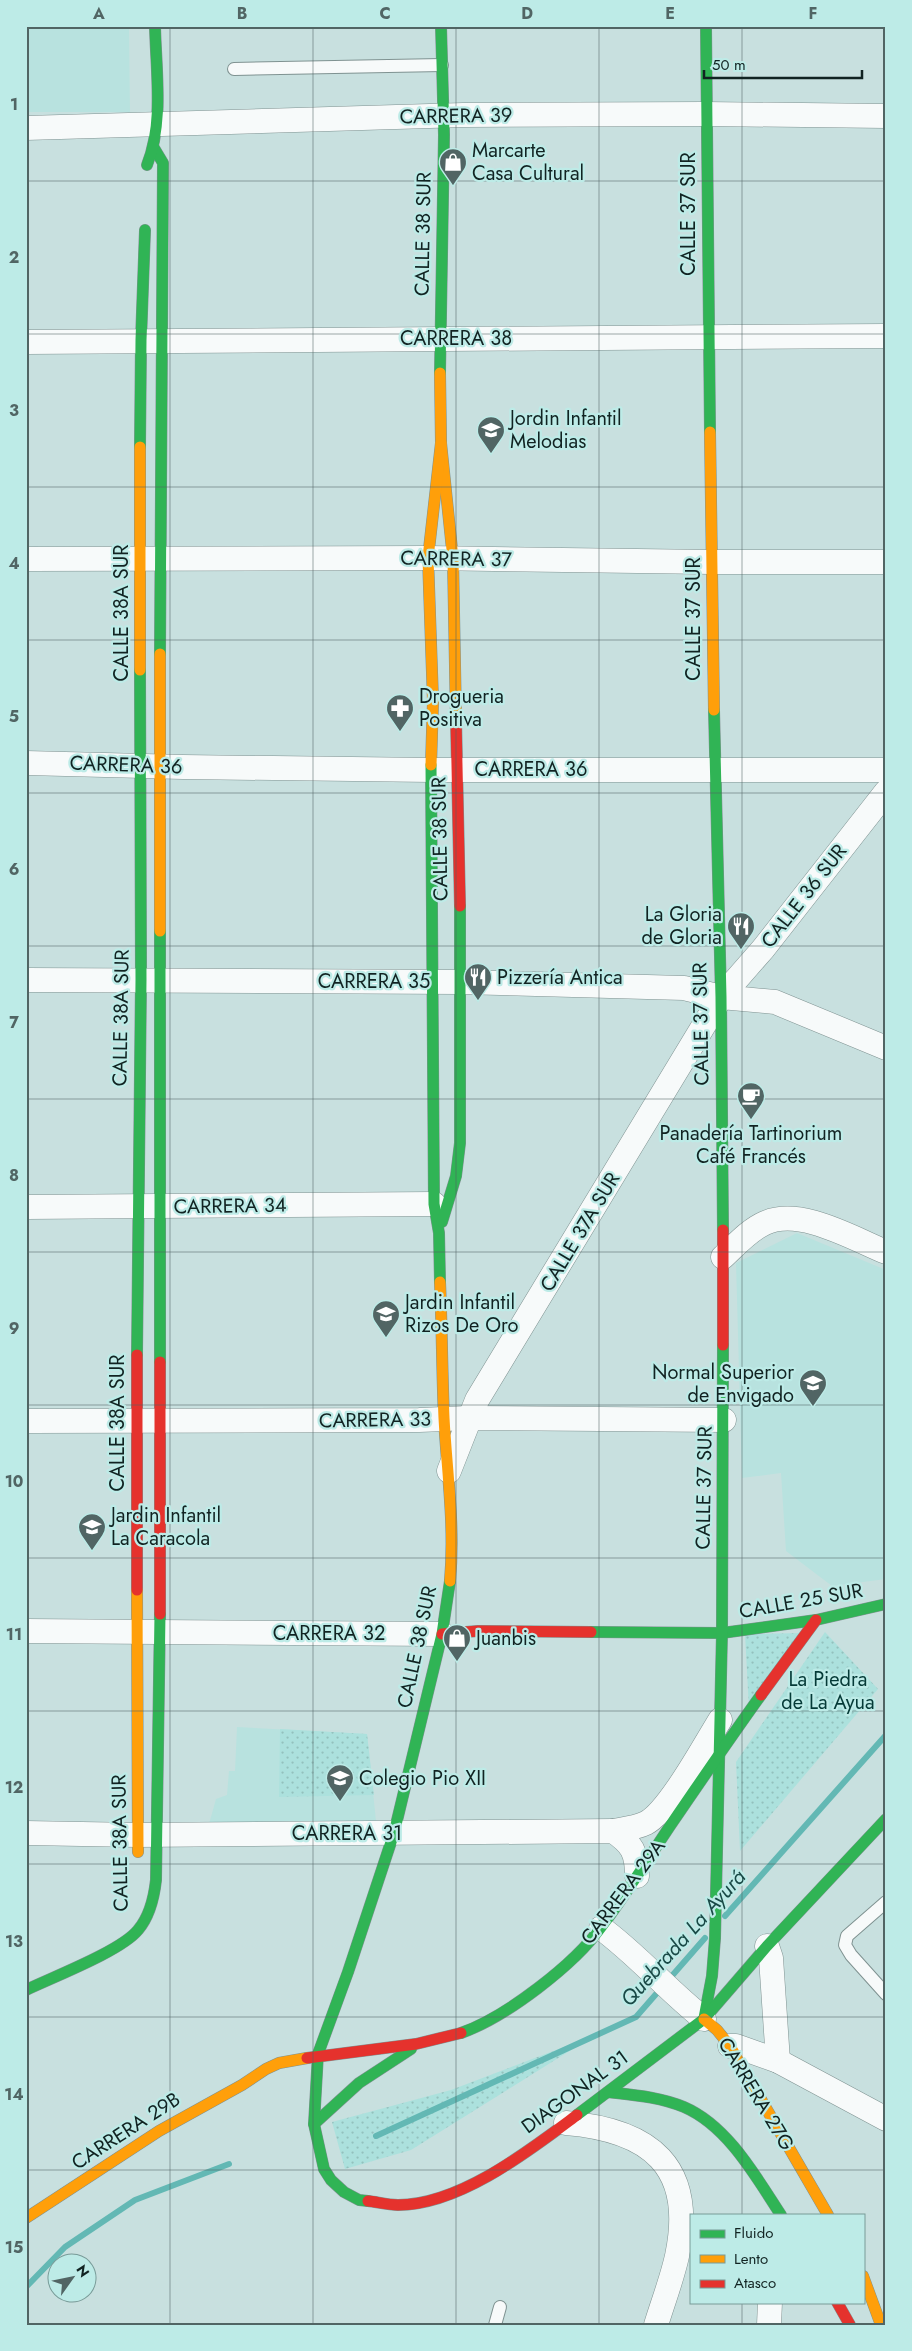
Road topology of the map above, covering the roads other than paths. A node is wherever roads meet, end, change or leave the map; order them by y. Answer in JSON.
{"nodes":[{"id":1,"x":155,"y":26,"type":"edge"},
{"id":2,"x":441,"y":26,"type":"edge"},
{"id":3,"x":706,"y":26,"type":"edge"},
{"id":4,"x":442,"y":65,"type":"junction"},
{"id":5,"x":234,"y":69,"type":"dead end"},
{"id":6,"x":706,"y":114,"type":"junction"},
{"id":7,"x":443,"y":116,"type":"junction"},
{"id":8,"x":886,"y":116,"type":"edge"},
{"id":9,"x":157,"y":124,"type":"junction"},
{"id":10,"x":26,"y":128,"type":"edge"},
{"id":11,"x":154,"y":148,"type":"junction"},
{"id":12,"x":147,"y":181,"type":"dead end"},
{"id":13,"x":146,"y":219,"type":"dead end"},
{"id":14,"x":886,"y":336,"type":"edge"},
{"id":15,"x":708,"y":337,"type":"junction"},
{"id":16,"x":440,"y":338,"type":"junction"},
{"id":17,"x":152,"y":340,"type":"junction"},
{"id":18,"x":26,"y":342,"type":"edge"},
{"id":19,"x":441,"y":443,"type":"junction"},
{"id":20,"x":428,"y":558,"type":"junction"},
{"id":21,"x":26,"y":559,"type":"edge"},
{"id":22,"x":150,"y":559,"type":"junction"},
{"id":23,"x":453,"y":559,"type":"junction"},
{"id":24,"x":711,"y":562,"type":"junction"},
{"id":25,"x":886,"y":562,"type":"edge"},
{"id":26,"x":26,"y":763,"type":"edge"},
{"id":27,"x":150,"y":766,"type":"junction"},
{"id":28,"x":713,"y":768,"type":"junction"},
{"id":29,"x":458,"y":769,"type":"junction"},
{"id":30,"x":431,"y":770,"type":"junction"},
{"id":31,"x":886,"y":770,"type":"edge"},
{"id":32,"x":886,"y":792,"type":"edge"},
{"id":33,"x":26,"y":980,"type":"edge"},
{"id":34,"x":151,"y":980,"type":"junction"},
{"id":35,"x":434,"y":982,"type":"junction"},
{"id":36,"x":461,"y":982,"type":"junction"},
{"id":37,"x":721,"y":997,"type":"junction"},
{"id":38,"x":886,"y":1048,"type":"edge"},
{"id":39,"x":434,"y":1204,"type":"junction"},
{"id":40,"x":26,"y":1207,"type":"edge"},
{"id":41,"x":149,"y":1207,"type":"junction"},
{"id":42,"x":439,"y":1233,"type":"junction"},
{"id":43,"x":886,"y":1252,"type":"edge"},
{"id":44,"x":723,"y":1256,"type":"junction"},
{"id":45,"x":469,"y":1418,"type":"junction"},
{"id":46,"x":444,"y":1419,"type":"junction"},
{"id":47,"x":724,"y":1420,"type":"junction"},
{"id":48,"x":26,"y":1422,"type":"edge"},
{"id":49,"x":147,"y":1422,"type":"junction"},
{"id":50,"x":448,"y":1472,"type":"junction"},
{"id":51,"x":886,"y":1604,"type":"edge"},
{"id":52,"x":816,"y":1620,"type":"junction"},
{"id":53,"x":26,"y":1631,"type":"edge"},
{"id":54,"x":137,"y":1633,"type":"junction"},
{"id":55,"x":160,"y":1633,"type":"junction"},
{"id":56,"x":722,"y":1633,"type":"junction"},
{"id":57,"x":442,"y":1634,"type":"junction"},
{"id":58,"x":720,"y":1720,"type":"junction"},
{"id":59,"x":719,"y":1754,"type":"junction"},
{"id":60,"x":886,"y":1819,"type":"edge"},
{"id":61,"x":613,"y":1831,"type":"junction"},
{"id":62,"x":26,"y":1833,"type":"edge"},
{"id":63,"x":394,"y":1833,"type":"junction"},
{"id":64,"x":147,"y":1835,"type":"junction"},
{"id":65,"x":138,"y":1868,"type":"dead end"},
{"id":66,"x":637,"y":1876,"type":"junction"},
{"id":67,"x":886,"y":1902,"type":"edge"},
{"id":68,"x":140,"y":1903,"type":"dead end"},
{"id":69,"x":140,"y":1931,"type":"junction"},
{"id":70,"x":609,"y":1934,"type":"junction"},
{"id":71,"x":767,"y":1946,"type":"junction"},
{"id":72,"x":348,"y":1972,"type":"junction"},
{"id":73,"x":26,"y":1990,"type":"edge"},
{"id":74,"x":886,"y":1994,"type":"edge"},
{"id":75,"x":322,"y":2013,"type":"dead end"},
{"id":76,"x":704,"y":2019,"type":"junction"},
{"id":77,"x":418,"y":2044,"type":"junction"},
{"id":78,"x":730,"y":2046,"type":"junction"},
{"id":79,"x":289,"y":2050,"type":"dead end"},
{"id":80,"x":318,"y":2054,"type":"junction"},
{"id":81,"x":778,"y":2061,"type":"junction"},
{"id":82,"x":273,"y":2065,"type":"junction"},
{"id":83,"x":277,"y":2077,"type":"dead end"},
{"id":84,"x":250,"y":2081,"type":"junction"},
{"id":85,"x":302,"y":2082,"type":"dead end"},
{"id":86,"x":315,"y":2090,"type":"junction"},
{"id":87,"x":608,"y":2092,"type":"junction"},
{"id":88,"x":886,"y":2119,"type":"edge"},
{"id":89,"x":566,"y":2123,"type":"junction"},
{"id":90,"x":314,"y":2124,"type":"junction"},
{"id":91,"x":780,"y":2214,"type":"edge"},
{"id":92,"x":827,"y":2214,"type":"edge"},
{"id":93,"x":26,"y":2218,"type":"edge"},
{"id":94,"x":685,"y":2235,"type":"edge"},
{"id":95,"x":864,"y":2279,"type":"edge"},
{"id":96,"x":770,"y":2304,"type":"edge"},
{"id":97,"x":838,"y":2304,"type":"edge"},
{"id":98,"x":500,"y":2307,"type":"dead end"},
{"id":99,"x":495,"y":2325,"type":"edge"},
{"id":100,"x":656,"y":2325,"type":"edge"},
{"id":101,"x":769,"y":2325,"type":"edge"},
{"id":102,"x":850,"y":2325,"type":"edge"},
{"id":103,"x":881,"y":2325,"type":"edge"}],
"edges":[{"from":1,"to":9,"type":"main road","name":"CALLE 38A SUR"},
{"from":2,"to":4,"type":"main road","name":"CALLE 38 SUR"},
{"from":3,"to":6,"type":"main road","name":"CALLE 37 SUR"},
{"from":4,"to":5,"type":"lane"},
{"from":4,"to":7,"type":"main road","name":"CALLE 38 SUR"},
{"from":6,"to":7,"type":"street","name":"CARRERA 39"},
{"from":6,"to":8,"type":"street","name":"CARRERA 39"},
{"from":6,"to":15,"type":"main road","name":"CALLE 37 SUR"},
{"from":7,"to":9,"type":"street","name":"CARRERA 39"},
{"from":7,"to":16,"type":"main road","name":"CALLE 38 SUR"},
{"from":9,"to":10,"type":"street","name":"CARRERA 39"},
{"from":9,"to":11,"type":"main road","name":"CALLE 38A SUR"},
{"from":11,"to":12,"type":"main road","name":"CALLE 38A SUR"},
{"from":11,"to":17,"type":"main road","name":"CALLE 38A SUR"},
{"from":13,"to":17,"type":"main road","name":"CALLE 38A SUR"},
{"from":14,"to":15,"type":"street","name":"CARRERA 38"},
{"from":15,"to":16,"type":"street","name":"CARRERA 38"},
{"from":15,"to":24,"type":"main road","name":"CALLE 37 SUR"},
{"from":16,"to":17,"type":"street","name":"CARRERA 38"},
{"from":16,"to":19,"type":"main road","name":"CALLE 38 SUR"},
{"from":17,"to":18,"type":"street","name":"CARRERA 38"},
{"from":17,"to":22,"type":"main road","name":"CALLE 38A SUR"},
{"from":17,"to":22,"type":"main road","name":"CALLE 38A SUR"},
{"from":19,"to":20,"type":"main road","name":"CALLE 38 SUR"},
{"from":19,"to":23,"type":"main road","name":"CALLE 38 SUR"},
{"from":20,"to":22,"type":"street","name":"CARRERA 37"},
{"from":20,"to":23,"type":"street","name":"CARRERA 37"},
{"from":20,"to":30,"type":"main road","name":"CALLE 38 SUR"},
{"from":21,"to":22,"type":"street","name":"CARRERA 37"},
{"from":22,"to":27,"type":"main road","name":"CALLE 38A SUR"},
{"from":22,"to":27,"type":"main road","name":"CALLE 38A SUR"},
{"from":23,"to":24,"type":"street","name":"CARRERA 37"},
{"from":23,"to":29,"type":"main road","name":"CALLE 38 SUR"},
{"from":24,"to":25,"type":"street","name":"CARRERA 37"},
{"from":24,"to":28,"type":"main road","name":"CALLE 37 SUR"},
{"from":26,"to":27,"type":"street","name":"CARRERA 36"},
{"from":27,"to":30,"type":"street","name":"CARRERA 36"},
{"from":27,"to":34,"type":"main road","name":"CALLE 38A SUR"},
{"from":27,"to":34,"type":"main road","name":"CALLE 38A SUR"},
{"from":28,"to":29,"type":"street","name":"CARRERA 36"},
{"from":28,"to":31,"type":"street","name":"CARRERA 36"},
{"from":28,"to":37,"type":"main road","name":"CALLE 37 SUR"},
{"from":29,"to":30,"type":"street","name":"CARRERA 36"},
{"from":29,"to":36,"type":"main road","name":"CALLE 38 SUR"},
{"from":30,"to":35,"type":"main road","name":"CALLE 38 SUR"},
{"from":32,"to":37,"type":"street","name":"CALLE 36 SUR"},
{"from":33,"to":34,"type":"street","name":"CARRERA 35"},
{"from":34,"to":35,"type":"street","name":"CARRERA 35"},
{"from":34,"to":41,"type":"main road","name":"CALLE 38A SUR"},
{"from":34,"to":41,"type":"main road","name":"CALLE 38A SUR"},
{"from":35,"to":36,"type":"street","name":"CARRERA 35"},
{"from":35,"to":39,"type":"main road","name":"CALLE 38 SUR"},
{"from":36,"to":37,"type":"street","name":"CARRERA 35"},
{"from":36,"to":42,"type":"main road","name":"CALLE 38 SUR"},
{"from":37,"to":38,"type":"street","name":"CARRERA 35"},
{"from":37,"to":44,"type":"main road","name":"CALLE 37 SUR"},
{"from":37,"to":45,"type":"street","name":"CALLE 37A SUR"},
{"from":39,"to":41,"type":"street","name":"CARRERA 34"},
{"from":39,"to":42,"type":"main road","name":"CALLE 38 SUR"},
{"from":40,"to":41,"type":"street","name":"CARRERA 34"},
{"from":41,"to":49,"type":"main road","name":"CALLE 38A SUR"},
{"from":41,"to":49,"type":"main road","name":"CALLE 38A SUR"},
{"from":42,"to":46,"type":"main road","name":"CALLE 38 SUR"},
{"from":43,"to":44,"type":"street"},
{"from":44,"to":47,"type":"main road","name":"CALLE 37 SUR"},
{"from":45,"to":46,"type":"street","name":"CARRERA 33"},
{"from":45,"to":47,"type":"street","name":"CARRERA 33"},
{"from":45,"to":50,"type":"street","name":"CALLE 37A SUR"},
{"from":46,"to":49,"type":"street","name":"CARRERA 33"},
{"from":46,"to":50,"type":"main road","name":"CALLE 38 SUR"},
{"from":47,"to":56,"type":"main road","name":"CALLE 37 SUR"},
{"from":48,"to":49,"type":"street","name":"CARRERA 33"},
{"from":49,"to":54,"type":"main road","name":"CALLE 38A SUR"},
{"from":49,"to":55,"type":"main road","name":"CALLE 38A SUR"},
{"from":50,"to":57,"type":"main road","name":"CALLE 38 SUR"},
{"from":51,"to":52,"type":"main road","name":"CALLE 25 SUR"},
{"from":52,"to":56,"type":"main road","name":"CALLE 25 SUR"},
{"from":52,"to":59,"type":"main road","name":"CARRERA 29A"},
{"from":53,"to":54,"type":"street","name":"CARRERA 32"},
{"from":54,"to":55,"type":"street","name":"CARRERA 32"},
{"from":54,"to":64,"type":"main road","name":"CALLE 38A SUR"},
{"from":55,"to":57,"type":"street","name":"CARRERA 32"},
{"from":55,"to":64,"type":"main road","name":"CALLE 38A SUR"},
{"from":56,"to":57,"type":"main road","name":"CARRERA 32"},
{"from":56,"to":58,"type":"main road","name":"CALLE 37 SUR"},
{"from":57,"to":63,"type":"main road","name":"CALLE 38 SUR"},
{"from":58,"to":59,"type":"main road","name":"CALLE 37 SUR"},
{"from":58,"to":61,"type":"street","name":"CARRERA 31"},
{"from":59,"to":66,"type":"main road","name":"CARRERA 29A"},
{"from":59,"to":76,"type":"main road","name":"CALLE 37 SUR"},
{"from":60,"to":71,"type":"main road","name":"DIAGONAL 31"},
{"from":61,"to":63,"type":"street","name":"CARRERA 31"},
{"from":61,"to":66,"type":"street"},
{"from":62,"to":64,"type":"street","name":"CARRERA 31"},
{"from":63,"to":64,"type":"street","name":"CARRERA 31"},
{"from":63,"to":72,"type":"main road","name":"CALLE 38 SUR"},
{"from":64,"to":65,"type":"main road","name":"CALLE 38A SUR"},
{"from":64,"to":69,"type":"main road","name":"CALLE 38A SUR"},
{"from":66,"to":70,"type":"main road","name":"CARRERA 29A"},
{"from":67,"to":74,"type":"lane"},
{"from":68,"to":69,"type":"main road","name":"CALLE 38A SUR"},
{"from":69,"to":73,"type":"main road"},
{"from":70,"to":76,"type":"street","name":"CARRERA 27G"},
{"from":70,"to":77,"type":"main road","name":"CARRERA 29A"},
{"from":71,"to":76,"type":"main road","name":"DIAGONAL 31"},
{"from":71,"to":81,"type":"street"},
{"from":72,"to":75,"type":"main road"},
{"from":72,"to":80,"type":"main road","name":"CALLE 38 SUR"},
{"from":76,"to":78,"type":"main road","name":"CARRERA 27G"},
{"from":76,"to":87,"type":"main road","name":"DIAGONAL 31"},
{"from":77,"to":80,"type":"main road","name":"CARRERA 29A"},
{"from":77,"to":90,"type":"main road"},
{"from":78,"to":81,"type":"street"},
{"from":78,"to":92,"type":"main road","name":"CARRERA 27G"},
{"from":79,"to":82,"type":"main road"},
{"from":80,"to":82,"type":"main road","name":"CARRERA 29B"},
{"from":80,"to":86,"type":"main road","name":"DIAGONAL 31"},
{"from":81,"to":88,"type":"street"},
{"from":82,"to":84,"type":"main road","name":"CARRERA 29B"},
{"from":83,"to":84,"type":"main road","name":"CARRERA 29B"},
{"from":84,"to":93,"type":"main road","name":"CARRERA 29B"},
{"from":85,"to":86,"type":"main road"},
{"from":86,"to":90,"type":"main road","name":"DIAGONAL 31"},
{"from":87,"to":89,"type":"main road","name":"DIAGONAL 31"},
{"from":87,"to":91,"type":"main road"},
{"from":89,"to":90,"type":"main road","name":"DIAGONAL 31"},
{"from":89,"to":94,"type":"street"},
{"from":94,"to":100,"type":"street"},
{"from":95,"to":103,"type":"main road"},
{"from":96,"to":101,"type":"street"},
{"from":97,"to":102,"type":"main road"},
{"from":98,"to":99,"type":"lane"}]}
